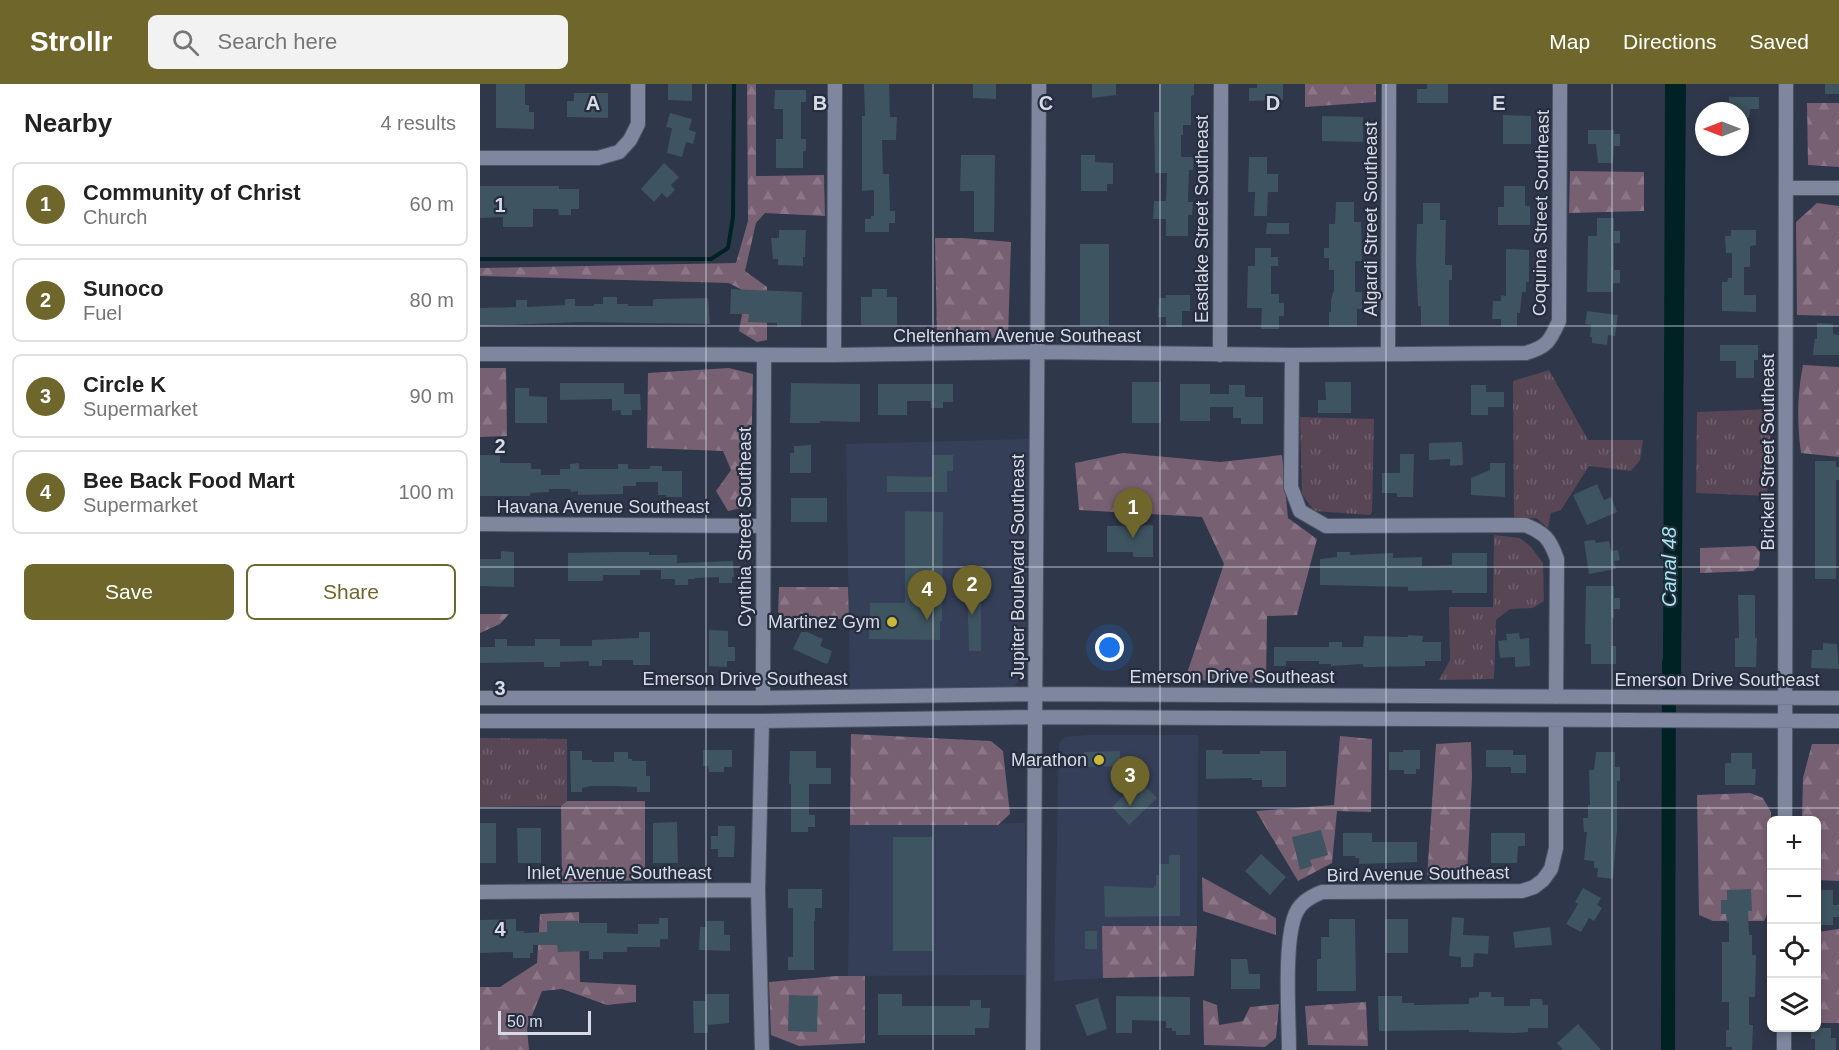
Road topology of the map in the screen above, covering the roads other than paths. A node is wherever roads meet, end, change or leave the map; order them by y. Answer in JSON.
{"nodes":[{"id":1,"x":638,"y":84,"type":"edge"},
{"id":2,"x":835,"y":84,"type":"edge"},
{"id":3,"x":1039,"y":84,"type":"edge"},
{"id":4,"x":1221,"y":84,"type":"edge"},
{"id":5,"x":1389,"y":84,"type":"edge"},
{"id":6,"x":1560,"y":84,"type":"edge"},
{"id":7,"x":1786,"y":84,"type":"edge"},
{"id":8,"x":480,"y":158,"type":"edge"},
{"id":9,"x":1786,"y":188,"type":"junction"},
{"id":10,"x":1839,"y":188,"type":"edge"},
{"id":11,"x":1550,"y":340,"type":"joint"},
{"id":12,"x":1038,"y":352,"type":"junction"},
{"id":13,"x":480,"y":354,"type":"edge"},
{"id":14,"x":1388,"y":354,"type":"junction"},
{"id":15,"x":1220,"y":355,"type":"junction"},
{"id":16,"x":1292,"y":355,"type":"junction"},
{"id":17,"x":764,"y":356,"type":"junction"},
{"id":18,"x":834,"y":356,"type":"junction"},
{"id":19,"x":480,"y":524,"type":"edge"},
{"id":20,"x":762,"y":526,"type":"junction"},
{"id":21,"x":1036,"y":694,"type":"junction"},
{"id":22,"x":1786,"y":697,"type":"junction"},
{"id":23,"x":480,"y":698,"type":"edge"},
{"id":24,"x":637,"y":698,"type":"junction"},
{"id":25,"x":763,"y":698,"type":"junction"},
{"id":26,"x":1556,"y":698,"type":"junction"},
{"id":27,"x":1839,"y":698,"type":"edge"},
{"id":28,"x":1036,"y":717,"type":"junction"},
{"id":29,"x":1785,"y":720,"type":"junction"},
{"id":30,"x":480,"y":721,"type":"edge"},
{"id":31,"x":637,"y":721,"type":"junction"},
{"id":32,"x":762,"y":721,"type":"junction"},
{"id":33,"x":1556,"y":721,"type":"junction"},
{"id":34,"x":1839,"y":721,"type":"edge"},
{"id":35,"x":1785,"y":816,"type":"edge"},
{"id":36,"x":758,"y":890,"type":"junction"},
{"id":37,"x":480,"y":892,"type":"edge"},
{"id":38,"x":1784,"y":1032,"type":"edge"},
{"id":39,"x":762,"y":1050,"type":"edge"},
{"id":40,"x":1033,"y":1050,"type":"edge"},
{"id":41,"x":1289,"y":1050,"type":"edge"},
{"id":42,"x":1784,"y":1050,"type":"edge"}],
"edges":[{"from":1,"to":8,"type":"street"},
{"from":2,"to":18,"type":"street"},
{"from":3,"to":12,"type":"street","name":"Jupiter Boulevard Southeast"},
{"from":4,"to":15,"type":"street","name":"Eastlake Street Southeast"},
{"from":5,"to":14,"type":"street","name":"Algardi Street Southeast"},
{"from":6,"to":11,"type":"street","name":"Coquina Street Southeast"},
{"from":7,"to":9,"type":"street","name":"Brickell Street Southeast"},
{"from":9,"to":10,"type":"street"},
{"from":9,"to":22,"type":"street","name":"Brickell Street Southeast"},
{"from":11,"to":14,"type":"street","name":"Cheltenham Avenue Southeast"},
{"from":12,"to":15,"type":"street","name":"Cheltenham Avenue Southeast"},
{"from":12,"to":18,"type":"street","name":"Cheltenham Avenue Southeast"},
{"from":12,"to":21,"type":"street","name":"Jupiter Boulevard Southeast"},
{"from":13,"to":17,"type":"street","name":"Cheltenham Avenue Southeast"},
{"from":14,"to":16,"type":"street","name":"Cheltenham Avenue Southeast"},
{"from":15,"to":16,"type":"street","name":"Cheltenham Avenue Southeast"},
{"from":16,"to":26,"type":"street"},
{"from":17,"to":18,"type":"street","name":"Cheltenham Avenue Southeast"},
{"from":17,"to":20,"type":"street","name":"Cynthia Street Southeast"},
{"from":19,"to":20,"type":"street","name":"Havana Avenue Southeast"},
{"from":20,"to":25,"type":"street","name":"Cynthia Street Southeast"},
{"from":21,"to":25,"type":"street","name":"Emerson Drive Southeast"},
{"from":21,"to":26,"type":"street","name":"Emerson Drive Southeast"},
{"from":21,"to":28,"type":"street","name":"Jupiter Boulevard Southeast"},
{"from":22,"to":26,"type":"street","name":"Emerson Drive Southeast"},
{"from":22,"to":27,"type":"street","name":"Emerson Drive Southeast"},
{"from":22,"to":29,"type":"street","name":"Brickell Street Southeast"},
{"from":23,"to":24,"type":"street","name":"Emerson Drive Southeast"},
{"from":24,"to":25,"type":"street","name":"Emerson Drive Southeast"},
{"from":24,"to":31,"type":"street"},
{"from":28,"to":32,"type":"street"},
{"from":28,"to":33,"type":"street"},
{"from":28,"to":40,"type":"street","name":"Jupiter Boulevard Southeast"},
{"from":29,"to":33,"type":"street"},
{"from":29,"to":34,"type":"street"},
{"from":29,"to":35,"type":"street","name":"Brickell Street Southeast"},
{"from":30,"to":31,"type":"street"},
{"from":31,"to":32,"type":"street"},
{"from":32,"to":36,"type":"street"},
{"from":33,"to":41,"type":"street","name":"Bird Avenue Southeast"},
{"from":36,"to":37,"type":"street","name":"Inlet Avenue Southeast"},
{"from":36,"to":39,"type":"street"},
{"from":38,"to":42,"type":"street"}]}
